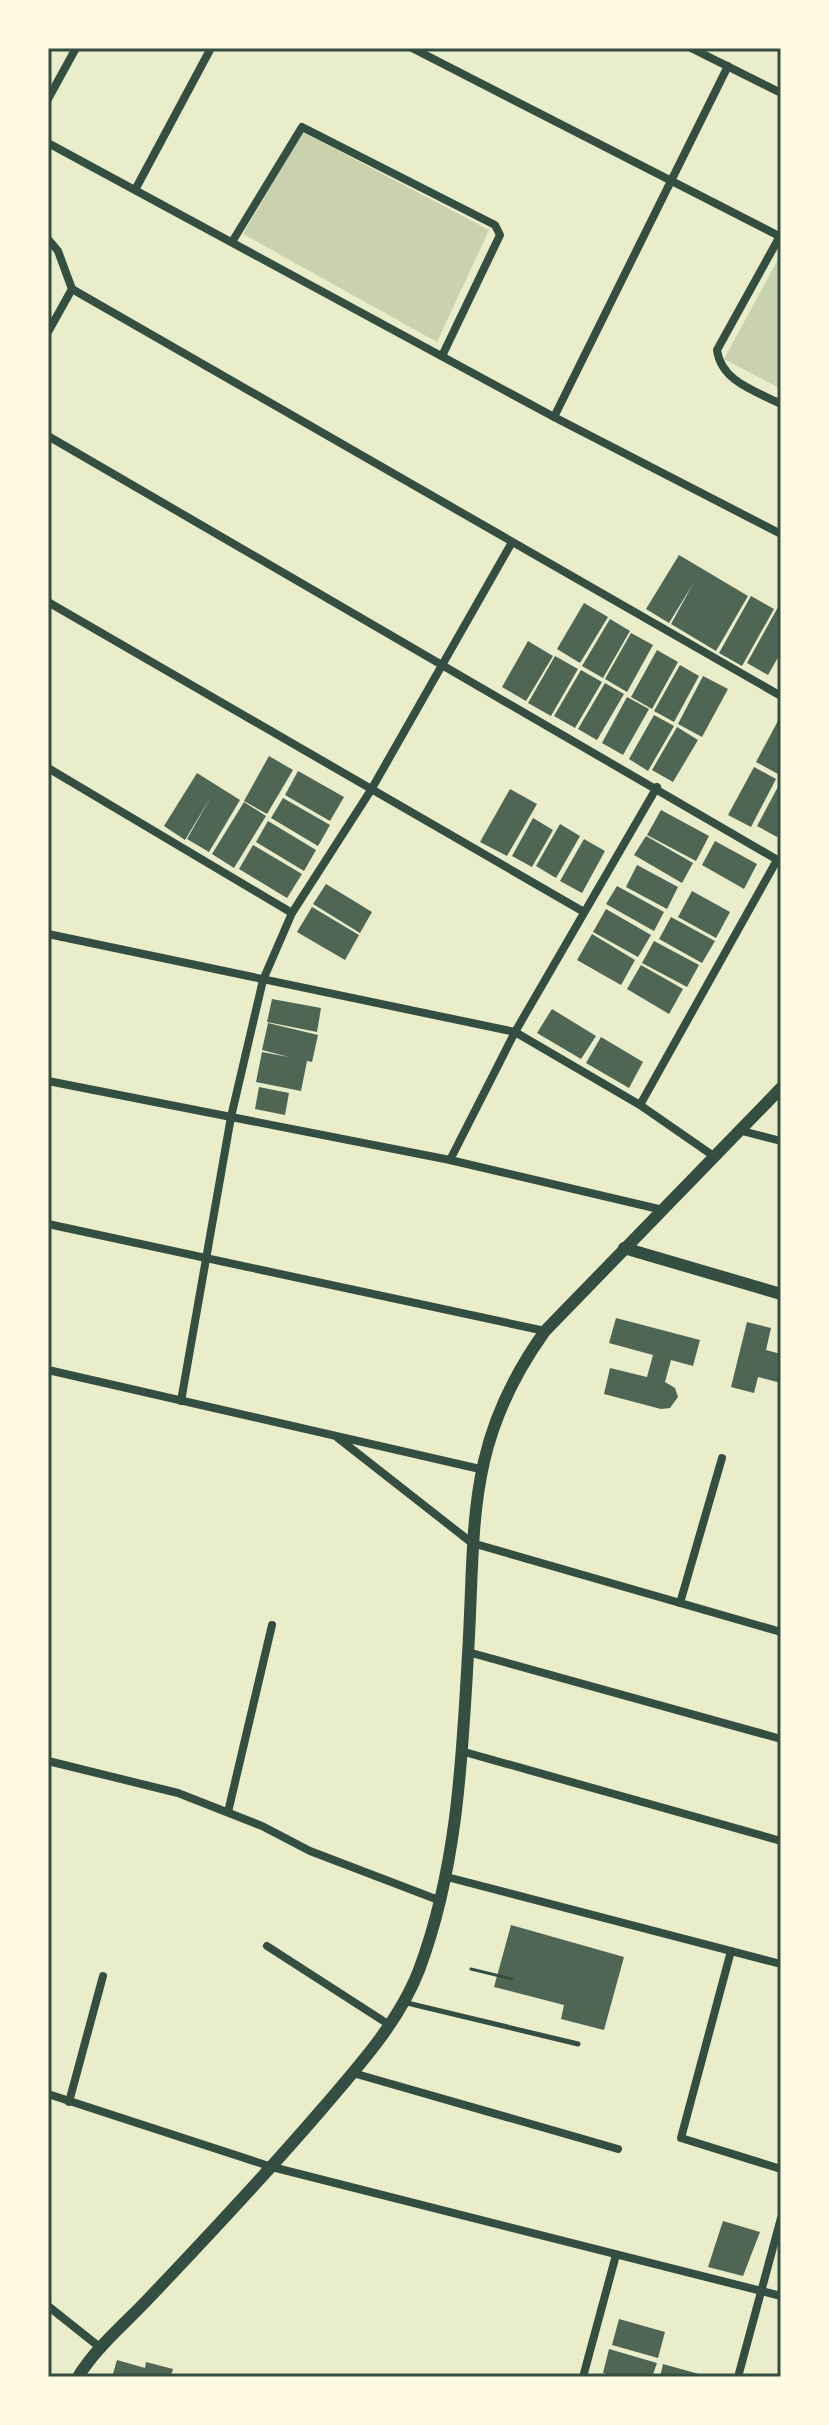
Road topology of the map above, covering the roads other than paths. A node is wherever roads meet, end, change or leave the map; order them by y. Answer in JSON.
{"nodes":[{"id":1,"x":76,"y":48,"type":"edge"},
{"id":2,"x":211,"y":48,"type":"edge"},
{"id":3,"x":412,"y":48,"type":"edge"},
{"id":4,"x":691,"y":48,"type":"edge"},
{"id":5,"x":728,"y":66,"type":"junction"},
{"id":6,"x":781,"y":93,"type":"edge"},
{"id":7,"x":48,"y":99,"type":"edge"},
{"id":8,"x":48,"y":143,"type":"edge"},
{"id":9,"x":671,"y":181,"type":"junction"},
{"id":10,"x":135,"y":190,"type":"junction"},
{"id":11,"x":781,"y":237,"type":"edge"},
{"id":12,"x":48,"y":239,"type":"edge"},
{"id":13,"x":232,"y":242,"type":"junction"},
{"id":14,"x":72,"y":289,"type":"junction"},
{"id":15,"x":48,"y":332,"type":"edge"},
{"id":16,"x":442,"y":356,"type":"junction"},
{"id":17,"x":781,"y":404,"type":"edge"},
{"id":18,"x":554,"y":417,"type":"junction"},
{"id":19,"x":48,"y":436,"type":"edge"},
{"id":20,"x":781,"y":534,"type":"edge"},
{"id":21,"x":511,"y":544,"type":"junction"},
{"id":22,"x":48,"y":602,"type":"edge"},
{"id":23,"x":442,"y":666,"type":"junction"},
{"id":24,"x":781,"y":696,"type":"edge"},
{"id":25,"x":48,"y":768,"type":"edge"},
{"id":26,"x":657,"y":787,"type":"junction"},
{"id":27,"x":371,"y":790,"type":"junction"},
{"id":28,"x":779,"y":861,"type":"edge"},
{"id":29,"x":584,"y":912,"type":"junction"},
{"id":30,"x":292,"y":913,"type":"junction"},
{"id":31,"x":48,"y":934,"type":"edge"},
{"id":32,"x":263,"y":980,"type":"junction"},
{"id":33,"x":515,"y":1032,"type":"junction"},
{"id":34,"x":48,"y":1081,"type":"edge"},
{"id":35,"x":781,"y":1088,"type":"edge"},
{"id":36,"x":640,"y":1105,"type":"junction"},
{"id":37,"x":231,"y":1117,"type":"junction"},
{"id":38,"x":742,"y":1131,"type":"junction"},
{"id":39,"x":781,"y":1141,"type":"edge"},
{"id":40,"x":715,"y":1157,"type":"junction"},
{"id":41,"x":450,"y":1160,"type":"junction"},
{"id":42,"x":663,"y":1210,"type":"junction"},
{"id":43,"x":48,"y":1224,"type":"edge"},
{"id":44,"x":624,"y":1248,"type":"junction"},
{"id":45,"x":209,"y":1257,"type":"junction"},
{"id":46,"x":781,"y":1294,"type":"edge"},
{"id":47,"x":545,"y":1331,"type":"junction"},
{"id":48,"x":48,"y":1370,"type":"edge"},
{"id":49,"x":181,"y":1401,"type":"junction"},
{"id":50,"x":338,"y":1438,"type":"junction"},
{"id":51,"x":722,"y":1458,"type":"dead end"},
{"id":52,"x":480,"y":1469,"type":"junction"},
{"id":53,"x":472,"y":1543,"type":"junction"},
{"id":54,"x":680,"y":1603,"type":"junction"},
{"id":55,"x":272,"y":1625,"type":"dead end"},
{"id":56,"x":781,"y":1632,"type":"edge"},
{"id":57,"x":468,"y":1652,"type":"junction"},
{"id":58,"x":781,"y":1739,"type":"edge"},
{"id":59,"x":461,"y":1751,"type":"junction"},
{"id":60,"x":48,"y":1761,"type":"edge"},
{"id":61,"x":228,"y":1812,"type":"junction"},
{"id":62,"x":781,"y":1841,"type":"edge"},
{"id":63,"x":447,"y":1877,"type":"junction"},
{"id":64,"x":441,"y":1901,"type":"junction"},
{"id":65,"x":267,"y":1946,"type":"dead end"},
{"id":66,"x":731,"y":1951,"type":"junction"},
{"id":67,"x":781,"y":1964,"type":"edge"},
{"id":68,"x":103,"y":1976,"type":"dead end"},
{"id":69,"x":402,"y":2002,"type":"junction"},
{"id":70,"x":388,"y":2024,"type":"junction"},
{"id":71,"x":578,"y":2044,"type":"dead end"},
{"id":72,"x":353,"y":2073,"type":"junction"},
{"id":73,"x":48,"y":2094,"type":"edge"},
{"id":74,"x":69,"y":2102,"type":"junction"},
{"id":75,"x":618,"y":2149,"type":"dead end"},
{"id":76,"x":272,"y":2167,"type":"junction"},
{"id":77,"x":781,"y":2169,"type":"edge"},
{"id":78,"x":781,"y":2218,"type":"edge"},
{"id":79,"x":616,"y":2255,"type":"junction"},
{"id":80,"x":761,"y":2291,"type":"junction"},
{"id":81,"x":781,"y":2296,"type":"edge"},
{"id":82,"x":48,"y":2306,"type":"edge"},
{"id":83,"x":102,"y":2349,"type":"junction"},
{"id":84,"x":78,"y":2377,"type":"edge"},
{"id":85,"x":583,"y":2377,"type":"edge"},
{"id":86,"x":738,"y":2377,"type":"edge"}],
"edges":[{"from":1,"to":7,"type":"street"},
{"from":2,"to":10,"type":"street"},
{"from":3,"to":9,"type":"street"},
{"from":4,"to":5,"type":"street"},
{"from":5,"to":6,"type":"street"},
{"from":5,"to":9,"type":"street"},
{"from":8,"to":10,"type":"street"},
{"from":9,"to":11,"type":"street"},
{"from":9,"to":18,"type":"street"},
{"from":10,"to":13,"type":"street"},
{"from":11,"to":17,"type":"street"},
{"from":12,"to":14,"type":"street"},
{"from":13,"to":16,"type":"street"},
{"from":13,"to":16,"type":"street"},
{"from":14,"to":15,"type":"street"},
{"from":14,"to":21,"type":"street"},
{"from":16,"to":18,"type":"street"},
{"from":18,"to":20,"type":"street"},
{"from":19,"to":23,"type":"street"},
{"from":21,"to":23,"type":"street"},
{"from":21,"to":24,"type":"street"},
{"from":22,"to":27,"type":"street"},
{"from":23,"to":26,"type":"street"},
{"from":23,"to":27,"type":"street"},
{"from":25,"to":30,"type":"street"},
{"from":26,"to":28,"type":"street"},
{"from":26,"to":29,"type":"street"},
{"from":27,"to":29,"type":"street"},
{"from":27,"to":30,"type":"street"},
{"from":28,"to":36,"type":"street"},
{"from":29,"to":33,"type":"street"},
{"from":30,"to":32,"type":"street"},
{"from":31,"to":32,"type":"street"},
{"from":32,"to":33,"type":"street"},
{"from":32,"to":37,"type":"street"},
{"from":33,"to":36,"type":"street"},
{"from":33,"to":41,"type":"street"},
{"from":34,"to":37,"type":"street"},
{"from":35,"to":38,"type":"street"},
{"from":36,"to":40,"type":"street"},
{"from":37,"to":41,"type":"street"},
{"from":37,"to":45,"type":"street"},
{"from":38,"to":39,"type":"street"},
{"from":38,"to":40,"type":"street"},
{"from":40,"to":42,"type":"street"},
{"from":41,"to":42,"type":"street"},
{"from":42,"to":44,"type":"street"},
{"from":43,"to":45,"type":"street"},
{"from":44,"to":46,"type":"street"},
{"from":44,"to":47,"type":"street"},
{"from":45,"to":47,"type":"street"},
{"from":45,"to":49,"type":"street"},
{"from":47,"to":52,"type":"street"},
{"from":48,"to":49,"type":"street"},
{"from":49,"to":50,"type":"street"},
{"from":50,"to":52,"type":"street"},
{"from":50,"to":53,"type":"street"},
{"from":51,"to":54,"type":"street"},
{"from":52,"to":53,"type":"street"},
{"from":53,"to":54,"type":"street"},
{"from":53,"to":57,"type":"street"},
{"from":54,"to":56,"type":"street"},
{"from":55,"to":61,"type":"street"},
{"from":57,"to":58,"type":"street"},
{"from":57,"to":59,"type":"street"},
{"from":59,"to":62,"type":"street"},
{"from":59,"to":63,"type":"street"},
{"from":60,"to":61,"type":"street"},
{"from":61,"to":64,"type":"street"},
{"from":63,"to":64,"type":"street"},
{"from":63,"to":66,"type":"street"},
{"from":64,"to":69,"type":"street"},
{"from":65,"to":70,"type":"street"},
{"from":66,"to":67,"type":"street"},
{"from":66,"to":77,"type":"street"},
{"from":68,"to":74,"type":"street"},
{"from":69,"to":70,"type":"street"},
{"from":69,"to":71,"type":"lane"},
{"from":70,"to":72,"type":"street"},
{"from":72,"to":75,"type":"street"},
{"from":72,"to":76,"type":"street"},
{"from":73,"to":74,"type":"street"},
{"from":74,"to":76,"type":"street"},
{"from":76,"to":79,"type":"street"},
{"from":76,"to":83,"type":"street"},
{"from":78,"to":80,"type":"street"},
{"from":79,"to":80,"type":"street"},
{"from":79,"to":85,"type":"street"},
{"from":80,"to":81,"type":"street"},
{"from":80,"to":86,"type":"street"},
{"from":82,"to":83,"type":"street"},
{"from":83,"to":84,"type":"street"}]}
